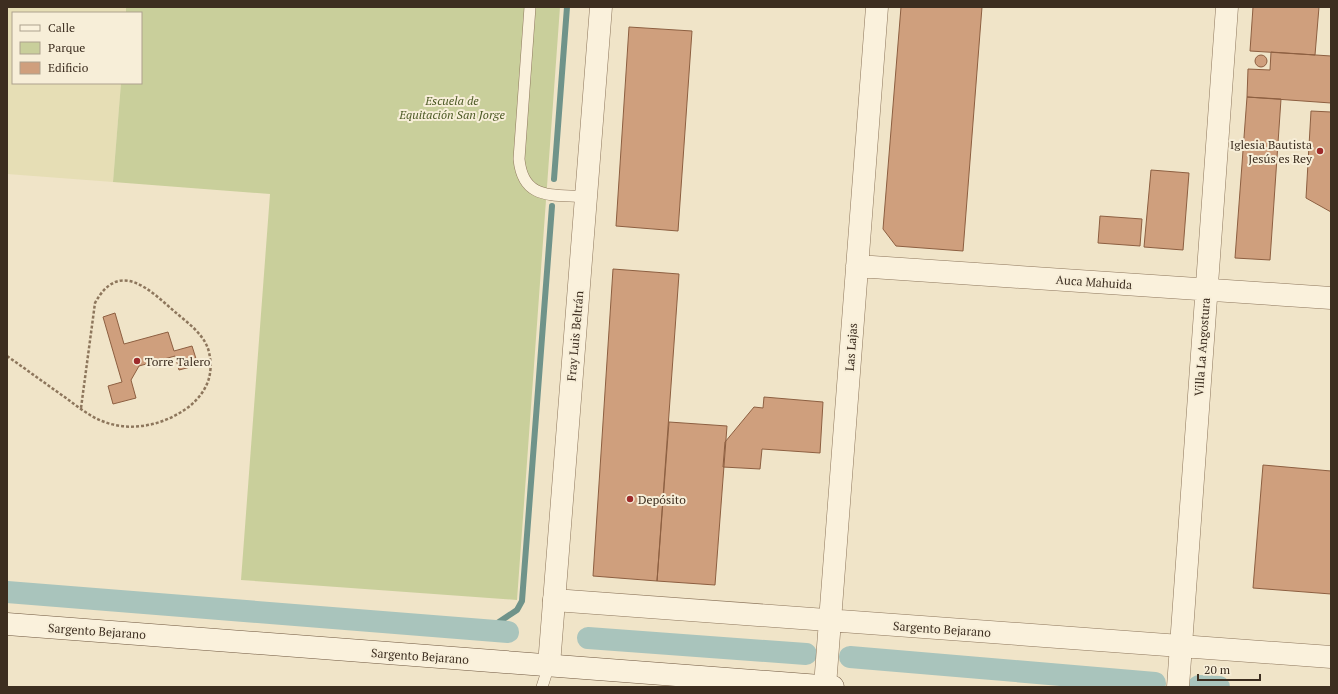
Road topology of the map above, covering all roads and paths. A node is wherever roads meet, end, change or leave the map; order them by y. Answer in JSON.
{"nodes":[{"id":1,"x":530,"y":7,"type":"edge"},
{"id":2,"x":601,"y":7,"type":"edge"},
{"id":3,"x":877,"y":7,"type":"edge"},
{"id":4,"x":1227,"y":7,"type":"edge"},
{"id":5,"x":586,"y":197,"type":"junction"},
{"id":6,"x":857,"y":266,"type":"junction"},
{"id":7,"x":1206,"y":290,"type":"junction"},
{"id":8,"x":1331,"y":298,"type":"edge"},
{"id":9,"x":7,"y":356,"type":"edge"},
{"id":10,"x":80,"y":408,"type":"junction"},
{"id":11,"x":554,"y":600,"type":"junction"},
{"id":12,"x":830,"y":620,"type":"junction"},
{"id":13,"x":7,"y":624,"type":"edge"},
{"id":14,"x":1180,"y":646,"type":"junction"},
{"id":15,"x":1331,"y":657,"type":"edge"},
{"id":16,"x":549,"y":666,"type":"junction"},
{"id":17,"x":542,"y":687,"type":"edge"},
{"id":18,"x":829,"y":687,"type":"edge"},
{"id":19,"x":1178,"y":687,"type":"edge"}],
"edges":[{"from":1,"to":5,"type":"lane"},
{"from":2,"to":5,"type":"street","name":"Fray Luis Beltrán"},
{"from":3,"to":6,"type":"street","name":"Las Lajas"},
{"from":4,"to":7,"type":"street","name":"Villa La Angostura"},
{"from":5,"to":11,"type":"street","name":"Fray Luis Beltrán"},
{"from":6,"to":7,"type":"street","name":"Auca Mahuida"},
{"from":6,"to":12,"type":"street","name":"Las Lajas"},
{"from":7,"to":8,"type":"street","name":"Auca Mahuida"},
{"from":7,"to":14,"type":"street","name":"Villa La Angostura"},
{"from":9,"to":10,"type":"path"},
{"from":10,"to":10,"type":"path"},
{"from":11,"to":12,"type":"street","name":"Sargento Bejarano"},
{"from":11,"to":16,"type":"street","name":"Fray Luis Beltrán"},
{"from":12,"to":14,"type":"street","name":"Sargento Bejarano"},
{"from":12,"to":18,"type":"street","name":"Las Lajas"},
{"from":13,"to":16,"type":"street","name":"Sargento Bejarano"},
{"from":14,"to":15,"type":"street","name":"Sargento Bejarano"},
{"from":14,"to":19,"type":"street","name":"Villa La Angostura"},
{"from":16,"to":17,"type":"lane"},
{"from":16,"to":18,"type":"street","name":"Sargento Bejarano"}]}
